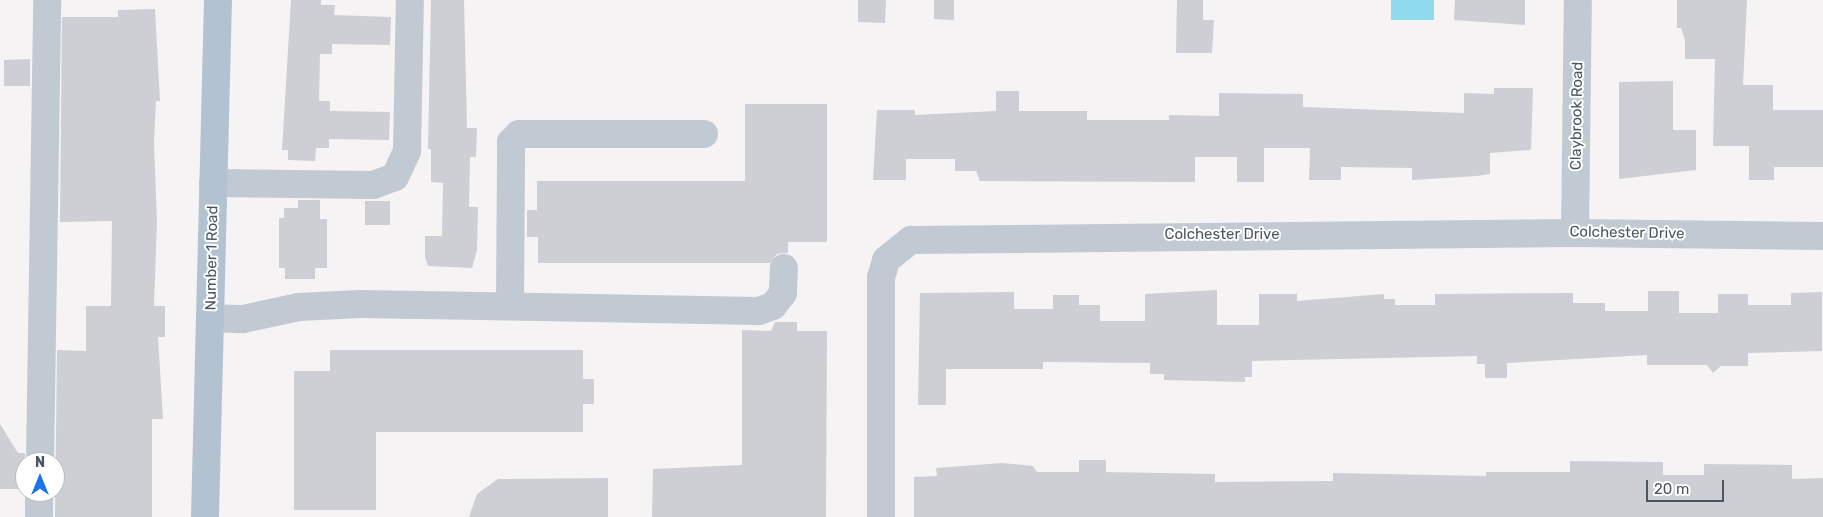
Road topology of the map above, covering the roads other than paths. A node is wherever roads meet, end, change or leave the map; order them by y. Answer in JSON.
{"nodes":[{"id":1,"x":46,"y":0,"type":"edge"},
{"id":2,"x":218,"y":0,"type":"edge"},
{"id":3,"x":410,"y":0,"type":"edge"},
{"id":4,"x":1578,"y":0,"type":"edge"},
{"id":5,"x":704,"y":134,"type":"dead end"},
{"id":6,"x":213,"y":183,"type":"junction"},
{"id":7,"x":1576,"y":233,"type":"junction"},
{"id":8,"x":1823,"y":236,"type":"edge"},
{"id":9,"x":784,"y":268,"type":"dead end"},
{"id":10,"x":510,"y":304,"type":"junction"},
{"id":11,"x":210,"y":318,"type":"junction"},
{"id":12,"x":40,"y":452,"type":"edge"},
{"id":13,"x":39,"y":502,"type":"edge"},
{"id":14,"x":39,"y":517,"type":"edge"},
{"id":15,"x":206,"y":517,"type":"edge"},
{"id":16,"x":881,"y":517,"type":"edge"}],
"edges":[{"from":1,"to":12,"type":"street"},
{"from":2,"to":6,"type":"main road","name":"Number 1 Road"},
{"from":3,"to":6,"type":"street"},
{"from":4,"to":7,"type":"street","name":"Claybrook Road"},
{"from":5,"to":10,"type":"street"},
{"from":6,"to":11,"type":"main road","name":"Number 1 Road"},
{"from":7,"to":8,"type":"street","name":"Colchester Drive"},
{"from":7,"to":16,"type":"street","name":"Colchester Drive"},
{"from":9,"to":10,"type":"street"},
{"from":10,"to":11,"type":"street"},
{"from":11,"to":15,"type":"main road","name":"Number 1 Road"},
{"from":13,"to":14,"type":"street"}]}
